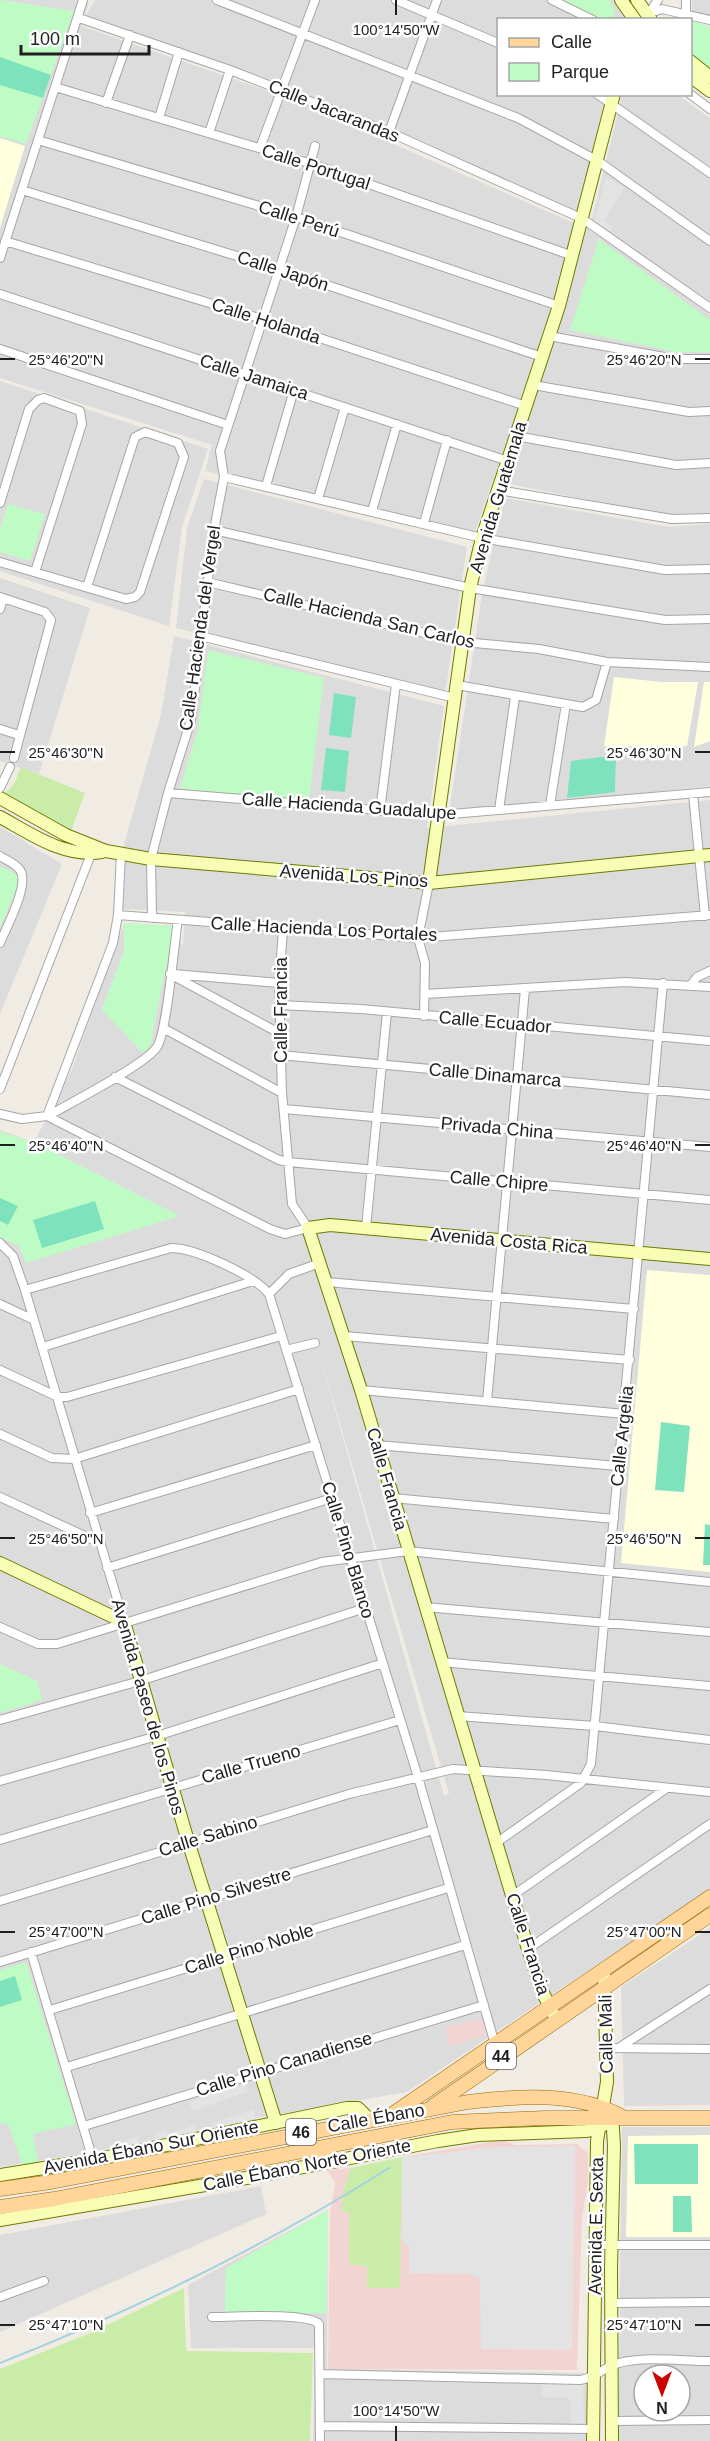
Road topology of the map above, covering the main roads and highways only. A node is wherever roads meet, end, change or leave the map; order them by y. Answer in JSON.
{"nodes":[{"id":1,"x":710,"y":1897,"type":"edge"},
{"id":2,"x":710,"y":1915,"type":"edge"},
{"id":3,"x":552,"y":2013,"type":"junction"},
{"id":4,"x":429,"y":2108,"type":"junction"},
{"id":5,"x":393,"y":2114,"type":"junction"},
{"id":6,"x":608,"y":2114,"type":"junction"},
{"id":7,"x":710,"y":2118,"type":"edge"},
{"id":8,"x":402,"y":2131,"type":"junction"},
{"id":9,"x":313,"y":2148,"type":"junction"},
{"id":10,"x":257,"y":2160,"type":"junction"},
{"id":11,"x":335,"y":2161,"type":"road end"},
{"id":12,"x":261,"y":2175,"type":"road end"},
{"id":13,"x":0,"y":2189,"type":"edge"},
{"id":14,"x":0,"y":2206,"type":"edge"}],
"edges":[{"from":1,"to":3,"type":"main road","number":"44"},
{"from":2,"to":3,"type":"main road","number":"44"},
{"from":3,"to":4,"type":"main road","number":"44"},
{"from":3,"to":5,"type":"main road","number":"44"},
{"from":4,"to":5,"type":"main road","name":"Calle Ébano","number":"46"},
{"from":4,"to":6,"type":"main road","name":"Calle Ébano","number":"46"},
{"from":4,"to":8,"type":"main road","number":"44"},
{"from":5,"to":13,"type":"main road","name":"Calle Ébano","number":"46"},
{"from":6,"to":7,"type":"main road","number":"46"},
{"from":6,"to":8,"type":"main road","name":"Calle Ébano","number":"46"},
{"from":8,"to":9,"type":"main road","name":"Calle Ébano","number":"46"},
{"from":9,"to":10,"type":"main road","name":"Calle Ébano","number":"46"},
{"from":9,"to":11,"type":"main road"},
{"from":10,"to":12,"type":"main road"},
{"from":10,"to":14,"type":"main road","name":"Calle Ébano","number":"46"}]}
